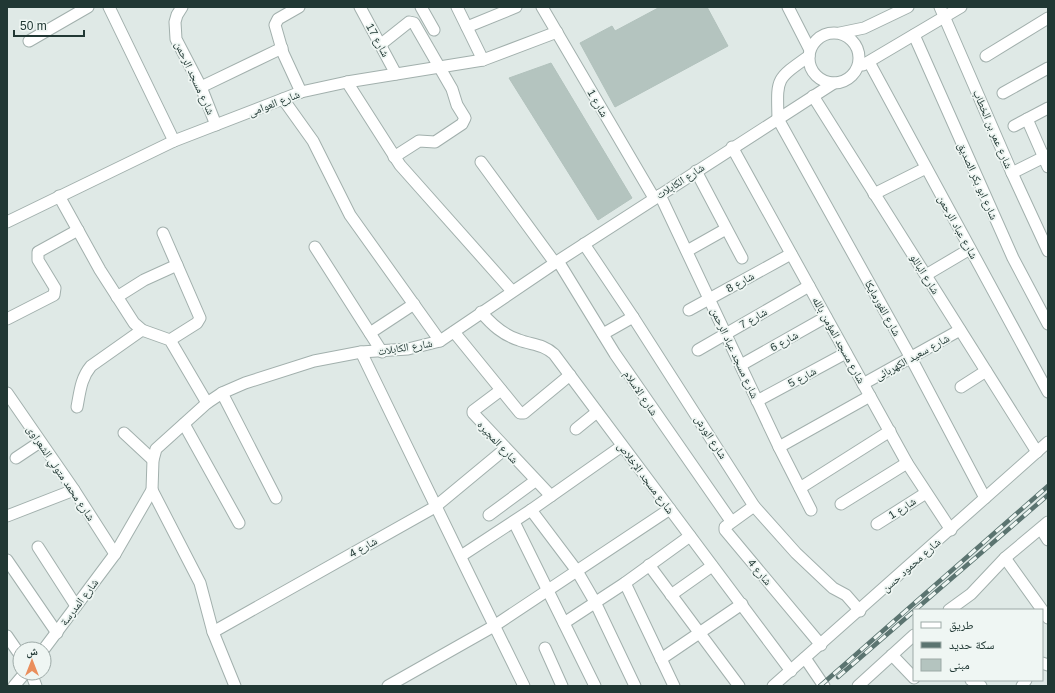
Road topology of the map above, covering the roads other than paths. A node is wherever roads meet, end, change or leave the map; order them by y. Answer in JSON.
{"nodes":[{"id":1,"x":88,"y":7,"type":"edge"},
{"id":2,"x":109,"y":7,"type":"edge"},
{"id":3,"x":182,"y":7,"type":"edge"},
{"id":4,"x":299,"y":7,"type":"edge"},
{"id":5,"x":360,"y":7,"type":"edge"},
{"id":6,"x":421,"y":7,"type":"edge"},
{"id":7,"x":457,"y":7,"type":"edge"},
{"id":8,"x":516,"y":7,"type":"edge"},
{"id":9,"x":542,"y":7,"type":"edge"},
{"id":10,"x":788,"y":7,"type":"edge"},
{"id":11,"x":908,"y":7,"type":"edge"},
{"id":12,"x":961,"y":7,"type":"edge"},
{"id":13,"x":500,"y":10,"type":"edge"},
{"id":14,"x":942,"y":12,"type":"edge"},
{"id":15,"x":1048,"y":18,"type":"edge"},
{"id":16,"x":467,"y":27,"type":"junction"},
{"id":17,"x":434,"y":30,"type":"dead end"},
{"id":18,"x":557,"y":32,"type":"junction"},
{"id":19,"x":838,"y":33,"type":"junction"},
{"id":20,"x":914,"y":35,"type":"junction"},
{"id":21,"x":29,"y":41,"type":"dead end"},
{"id":22,"x":380,"y":45,"type":"junction"},
{"id":23,"x":282,"y":48,"type":"junction"},
{"id":24,"x":809,"y":53,"type":"junction"},
{"id":25,"x":986,"y":56,"type":"dead end"},
{"id":26,"x":483,"y":60,"type":"junction"},
{"id":27,"x":869,"y":62,"type":"junction"},
{"id":28,"x":438,"y":67,"type":"junction"},
{"id":29,"x":1048,"y":68,"type":"edge"},
{"id":30,"x":856,"y":70,"type":"junction"},
{"id":31,"x":396,"y":74,"type":"junction"},
{"id":32,"x":347,"y":82,"type":"junction"},
{"id":33,"x":834,"y":83,"type":"junction"},
{"id":34,"x":201,"y":87,"type":"junction"},
{"id":35,"x":301,"y":92,"type":"junction"},
{"id":36,"x":1003,"y":93,"type":"dead end"},
{"id":37,"x":813,"y":96,"type":"junction"},
{"id":38,"x":283,"y":99,"type":"junction"},
{"id":39,"x":1048,"y":108,"type":"edge"},
{"id":40,"x":778,"y":119,"type":"junction"},
{"id":41,"x":1027,"y":119,"type":"junction"},
{"id":42,"x":216,"y":125,"type":"junction"},
{"id":43,"x":1014,"y":126,"type":"dead end"},
{"id":44,"x":174,"y":142,"type":"junction"},
{"id":45,"x":732,"y":147,"type":"junction"},
{"id":46,"x":394,"y":157,"type":"junction"},
{"id":47,"x":1047,"y":160,"type":"edge"},
{"id":48,"x":481,"y":162,"type":"dead end"},
{"id":49,"x":926,"y":168,"type":"junction"},
{"id":50,"x":696,"y":171,"type":"junction"},
{"id":51,"x":1012,"y":173,"type":"junction"},
{"id":52,"x":874,"y":194,"type":"junction"},
{"id":53,"x":59,"y":196,"type":"junction"},
{"id":54,"x":657,"y":197,"type":"junction"},
{"id":55,"x":7,"y":222,"type":"edge"},
{"id":56,"x":726,"y":229,"type":"junction"},
{"id":57,"x":78,"y":230,"type":"junction"},
{"id":58,"x":163,"y":233,"type":"dead end"},
{"id":59,"x":584,"y":244,"type":"junction"},
{"id":60,"x":315,"y":247,"type":"dead end"},
{"id":61,"x":970,"y":249,"type":"junction"},
{"id":62,"x":1048,"y":250,"type":"edge"},
{"id":63,"x":687,"y":251,"type":"junction"},
{"id":64,"x":791,"y":254,"type":"junction"},
{"id":65,"x":742,"y":258,"type":"dead end"},
{"id":66,"x":556,"y":262,"type":"junction"},
{"id":67,"x":177,"y":265,"type":"junction"},
{"id":68,"x":926,"y":275,"type":"junction"},
{"id":69,"x":809,"y":286,"type":"junction"},
{"id":70,"x":512,"y":291,"type":"junction"},
{"id":71,"x":117,"y":297,"type":"junction"},
{"id":72,"x":709,"y":299,"type":"junction"},
{"id":73,"x":414,"y":304,"type":"junction"},
{"id":74,"x":689,"y":310,"type":"dead end"},
{"id":75,"x":481,"y":312,"type":"junction"},
{"id":76,"x":633,"y":317,"type":"junction"},
{"id":77,"x":826,"y":317,"type":"junction"},
{"id":78,"x":7,"y":319,"type":"edge"},
{"id":79,"x":1048,"y":324,"type":"edge"},
{"id":80,"x":142,"y":330,"type":"junction"},
{"id":81,"x":960,"y":330,"type":"junction"},
{"id":82,"x":454,"y":332,"type":"junction"},
{"id":83,"x":370,"y":333,"type":"junction"},
{"id":84,"x":603,"y":334,"type":"junction"},
{"id":85,"x":726,"y":334,"type":"junction"},
{"id":86,"x":170,"y":340,"type":"junction"},
{"id":87,"x":440,"y":342,"type":"junction"},
{"id":88,"x":698,"y":350,"type":"dead end"},
{"id":89,"x":362,"y":352,"type":"junction"},
{"id":90,"x":382,"y":352,"type":"junction"},
{"id":91,"x":846,"y":353,"type":"junction"},
{"id":92,"x":911,"y":358,"type":"junction"},
{"id":93,"x":741,"y":365,"type":"junction"},
{"id":94,"x":986,"y":371,"type":"junction"},
{"id":95,"x":570,"y":375,"type":"junction"},
{"id":96,"x":863,"y":384,"type":"junction"},
{"id":97,"x":960,"y":387,"type":"dead end"},
{"id":98,"x":501,"y":390,"type":"junction"},
{"id":99,"x":1048,"y":392,"type":"edge"},
{"id":100,"x":7,"y":393,"type":"edge"},
{"id":101,"x":222,"y":393,"type":"junction"},
{"id":102,"x":870,"y":396,"type":"junction"},
{"id":103,"x":757,"y":401,"type":"junction"},
{"id":104,"x":207,"y":403,"type":"junction"},
{"id":105,"x":77,"y":407,"type":"dead end"},
{"id":106,"x":597,"y":412,"type":"junction"},
{"id":107,"x":184,"y":424,"type":"junction"},
{"id":108,"x":576,"y":428,"type":"dead end"},
{"id":109,"x":890,"y":431,"type":"junction"},
{"id":110,"x":124,"y":433,"type":"dead end"},
{"id":111,"x":40,"y":442,"type":"junction"},
{"id":112,"x":1048,"y":442,"type":"edge"},
{"id":113,"x":622,"y":446,"type":"junction"},
{"id":114,"x":779,"y":447,"type":"junction"},
{"id":115,"x":505,"y":449,"type":"junction"},
{"id":116,"x":1037,"y":452,"type":"junction"},
{"id":117,"x":16,"y":458,"type":"dead end"},
{"id":118,"x":153,"y":460,"type":"junction"},
{"id":119,"x":907,"y":463,"type":"junction"},
{"id":120,"x":534,"y":481,"type":"junction"},
{"id":121,"x":800,"y":488,"type":"junction"},
{"id":122,"x":74,"y":490,"type":"junction"},
{"id":123,"x":152,"y":490,"type":"junction"},
{"id":124,"x":926,"y":493,"type":"junction"},
{"id":125,"x":551,"y":496,"type":"junction"},
{"id":126,"x":276,"y":498,"type":"dead end"},
{"id":127,"x":985,"y":498,"type":"junction"},
{"id":128,"x":841,"y":504,"type":"dead end"},
{"id":129,"x":754,"y":506,"type":"junction"},
{"id":130,"x":435,"y":507,"type":"junction"},
{"id":131,"x":670,"y":509,"type":"junction"},
{"id":132,"x":531,"y":510,"type":"junction"},
{"id":133,"x":811,"y":510,"type":"dead end"},
{"id":134,"x":489,"y":515,"type":"dead end"},
{"id":135,"x":7,"y":516,"type":"edge"},
{"id":136,"x":731,"y":521,"type":"junction"},
{"id":137,"x":514,"y":522,"type":"junction"},
{"id":138,"x":239,"y":523,"type":"dead end"},
{"id":139,"x":877,"y":524,"type":"dead end"},
{"id":140,"x":1044,"y":525,"type":"edge"},
{"id":141,"x":950,"y":530,"type":"junction"},
{"id":142,"x":690,"y":536,"type":"junction"},
{"id":143,"x":1048,"y":540,"type":"edge"},
{"id":144,"x":38,"y":547,"type":"dead end"},
{"id":145,"x":115,"y":554,"type":"junction"},
{"id":146,"x":461,"y":556,"type":"junction"},
{"id":147,"x":1005,"y":558,"type":"junction"},
{"id":148,"x":7,"y":560,"type":"edge"},
{"id":149,"x":649,"y":565,"type":"junction"},
{"id":150,"x":712,"y":566,"type":"junction"},
{"id":151,"x":577,"y":571,"type":"junction"},
{"id":152,"x":12,"y":577,"type":"edge"},
{"id":153,"x":625,"y":583,"type":"junction"},
{"id":154,"x":547,"y":590,"type":"junction"},
{"id":155,"x":671,"y":595,"type":"junction"},
{"id":156,"x":595,"y":602,"type":"junction"},
{"id":157,"x":742,"y":604,"type":"junction"},
{"id":158,"x":76,"y":606,"type":"junction"},
{"id":159,"x":952,"y":609,"type":"edge"},
{"id":160,"x":1042,"y":609,"type":"edge"},
{"id":161,"x":860,"y":611,"type":"junction"},
{"id":162,"x":564,"y":623,"type":"junction"},
{"id":163,"x":494,"y":626,"type":"junction"},
{"id":164,"x":57,"y":632,"type":"junction"},
{"id":165,"x":213,"y":632,"type":"junction"},
{"id":166,"x":700,"y":633,"type":"junction"},
{"id":167,"x":913,"y":636,"type":"edge"},
{"id":168,"x":50,"y":641,"type":"edge"},
{"id":169,"x":821,"y":645,"type":"junction"},
{"id":170,"x":545,"y":648,"type":"dead end"},
{"id":171,"x":892,"y":656,"type":"junction"},
{"id":172,"x":805,"y":658,"type":"junction"},
{"id":173,"x":661,"y":659,"type":"junction"},
{"id":174,"x":791,"y":671,"type":"junction"},
{"id":175,"x":913,"y":677,"type":"edge"},
{"id":176,"x":235,"y":686,"type":"edge"},
{"id":177,"x":388,"y":686,"type":"edge"},
{"id":178,"x":524,"y":686,"type":"edge"},
{"id":179,"x":562,"y":686,"type":"edge"},
{"id":180,"x":595,"y":686,"type":"edge"},
{"id":181,"x":635,"y":686,"type":"edge"},
{"id":182,"x":674,"y":686,"type":"edge"},
{"id":183,"x":739,"y":686,"type":"edge"},
{"id":184,"x":774,"y":686,"type":"edge"},
{"id":185,"x":824,"y":686,"type":"edge"},
{"id":186,"x":858,"y":686,"type":"edge"}],
"edges":[{"from":1,"to":21,"type":"street"},
{"from":2,"to":44,"type":"street"},
{"from":3,"to":34,"type":"street","name":"شارع مسجد الرحمن"},
{"from":4,"to":23,"type":"street"},
{"from":5,"to":22,"type":"street","name":"شارع 17"},
{"from":6,"to":17,"type":"street"},
{"from":7,"to":16,"type":"street"},
{"from":8,"to":13,"type":"street"},
{"from":9,"to":18,"type":"street","name":"شارع 1"},
{"from":10,"to":24,"type":"street"},
{"from":11,"to":19,"type":"street"},
{"from":12,"to":14,"type":"street"},
{"from":13,"to":16,"type":"street"},
{"from":14,"to":20,"type":"street"},
{"from":14,"to":51,"type":"street","name":"شارع عمر بن الخطاب"},
{"from":15,"to":25,"type":"street"},
{"from":16,"to":26,"type":"street"},
{"from":18,"to":26,"type":"street","name":"شارع العوامى"},
{"from":18,"to":54,"type":"street","name":"شارع 1"},
{"from":19,"to":24,"type":"street"},
{"from":19,"to":30,"type":"street"},
{"from":20,"to":27,"type":"street"},
{"from":20,"to":79,"type":"street","name":"شارع ابو بكر الصديق"},
{"from":22,"to":28,"type":"street"},
{"from":22,"to":31,"type":"street","name":"شارع 17"},
{"from":23,"to":34,"type":"street"},
{"from":23,"to":35,"type":"street"},
{"from":24,"to":33,"type":"street"},
{"from":24,"to":40,"type":"street"},
{"from":26,"to":28,"type":"street","name":"شارع العوامى"},
{"from":27,"to":30,"type":"street"},
{"from":27,"to":49,"type":"street","name":"شارع عباد الرحمن"},
{"from":28,"to":31,"type":"street","name":"شارع العوامى"},
{"from":28,"to":46,"type":"street"},
{"from":29,"to":36,"type":"street"},
{"from":30,"to":33,"type":"street"},
{"from":31,"to":32,"type":"street","name":"شارع العوامى"},
{"from":32,"to":35,"type":"street","name":"شارع العوامى"},
{"from":32,"to":46,"type":"street"},
{"from":33,"to":37,"type":"street","name":"شارع الكابلات"},
{"from":34,"to":42,"type":"street","name":"شارع مسجد الرحمن"},
{"from":35,"to":38,"type":"street","name":"شارع العوامى"},
{"from":37,"to":40,"type":"street","name":"شارع الكابلات"},
{"from":37,"to":52,"type":"street","name":"شارع الباللو"},
{"from":38,"to":42,"type":"street","name":"شارع العوامى"},
{"from":38,"to":73,"type":"street"},
{"from":39,"to":41,"type":"street"},
{"from":40,"to":45,"type":"street","name":"شارع الكابلات"},
{"from":40,"to":92,"type":"street","name":"شارع الفورمايكا"},
{"from":41,"to":43,"type":"street"},
{"from":41,"to":47,"type":"street"},
{"from":42,"to":44,"type":"street","name":"شارع العوامى"},
{"from":44,"to":53,"type":"street","name":"شارع العوامى"},
{"from":45,"to":50,"type":"street","name":"شارع الكابلات"},
{"from":45,"to":64,"type":"street","name":"شارع مسجد المؤمن بالله"},
{"from":46,"to":70,"type":"street"},
{"from":47,"to":51,"type":"street"},
{"from":48,"to":66,"type":"street","name":"شارع الاسلام"},
{"from":49,"to":52,"type":"street"},
{"from":49,"to":61,"type":"street","name":"شارع عباد الرحمن"},
{"from":50,"to":54,"type":"street","name":"شارع الكابلات"},
{"from":50,"to":56,"type":"street"},
{"from":51,"to":62,"type":"street","name":"شارع عمر بن الخطاب"},
{"from":52,"to":68,"type":"street","name":"شارع الباللو"},
{"from":53,"to":55,"type":"street","name":"شارع العوامى"},
{"from":53,"to":57,"type":"street"},
{"from":54,"to":59,"type":"street","name":"شارع الكابلات"},
{"from":54,"to":63,"type":"street","name":"شارع مسجد عباد الرحمن"},
{"from":56,"to":63,"type":"street"},
{"from":56,"to":65,"type":"street"},
{"from":57,"to":71,"type":"street"},
{"from":57,"to":78,"type":"street"},
{"from":58,"to":67,"type":"street"},
{"from":59,"to":66,"type":"street","name":"شارع الكابلات"},
{"from":59,"to":76,"type":"street","name":"شارع الورش"},
{"from":60,"to":83,"type":"street"},
{"from":61,"to":68,"type":"street"},
{"from":61,"to":99,"type":"street","name":"شارع عباد الرحمن"},
{"from":63,"to":72,"type":"street","name":"شارع مسجد عباد الرحمن"},
{"from":64,"to":69,"type":"street","name":"شارع مسجد المؤمن بالله"},
{"from":64,"to":72,"type":"street","name":"شارع 8"},
{"from":66,"to":70,"type":"street","name":"شارع الكابلات"},
{"from":66,"to":84,"type":"street","name":"شارع الاسلام"},
{"from":67,"to":71,"type":"street"},
{"from":67,"to":86,"type":"street"},
{"from":68,"to":81,"type":"street","name":"شارع الباللو"},
{"from":69,"to":77,"type":"street","name":"شارع مسجد المؤمن بالله"},
{"from":69,"to":85,"type":"street","name":"شارع 7"},
{"from":70,"to":75,"type":"street","name":"شارع الكابلات"},
{"from":71,"to":80,"type":"street"},
{"from":72,"to":74,"type":"street","name":"شارع 8"},
{"from":72,"to":85,"type":"street","name":"شارع مسجد عباد الرحمن"},
{"from":73,"to":83,"type":"street"},
{"from":73,"to":87,"type":"street"},
{"from":75,"to":82,"type":"street","name":"شارع الكابلات"},
{"from":75,"to":95,"type":"street","name":"شارع مسجد الإخلاص"},
{"from":76,"to":84,"type":"street"},
{"from":76,"to":129,"type":"street","name":"شارع الورش"},
{"from":77,"to":91,"type":"street","name":"شارع مسجد المؤمن بالله"},
{"from":77,"to":93,"type":"street","name":"شارع 6"},
{"from":80,"to":86,"type":"street"},
{"from":80,"to":105,"type":"street"},
{"from":81,"to":92,"type":"street","name":"شارع سعيد الكهربائى"},
{"from":81,"to":94,"type":"street","name":"شارع الباللو"},
{"from":82,"to":87,"type":"street","name":"شارع الكابلات"},
{"from":82,"to":98,"type":"street"},
{"from":83,"to":90,"type":"street"},
{"from":84,"to":136,"type":"street","name":"شارع الاسلام"},
{"from":85,"to":88,"type":"street","name":"شارع 7"},
{"from":85,"to":93,"type":"street","name":"شارع مسجد عباد الرحمن"},
{"from":86,"to":104,"type":"street"},
{"from":87,"to":90,"type":"street","name":"شارع الكابلات"},
{"from":89,"to":90,"type":"street","name":"شارع الكابلات"},
{"from":89,"to":101,"type":"street","name":"شارع الكابلات"},
{"from":89,"to":130,"type":"street"},
{"from":91,"to":96,"type":"street","name":"شارع مسجد المؤمن بالله"},
{"from":91,"to":103,"type":"street","name":"شارع 5"},
{"from":92,"to":96,"type":"street","name":"شارع سعيد الكهربائى"},
{"from":92,"to":127,"type":"street","name":"شارع الفورمايكا"},
{"from":93,"to":103,"type":"street","name":"شارع مسجد عباد الرحمن"},
{"from":94,"to":97,"type":"street"},
{"from":94,"to":116,"type":"street","name":"شارع الباللو"},
{"from":95,"to":98,"type":"street"},
{"from":95,"to":106,"type":"street","name":"شارع مسجد الإخلاص"},
{"from":96,"to":102,"type":"street","name":"شارع مسجد المؤمن بالله"},
{"from":98,"to":115,"type":"street","name":"شارع المجيره"},
{"from":100,"to":111,"type":"street","name":"شارع محمد متولي الشعراوى"},
{"from":101,"to":104,"type":"street","name":"شارع الكابلات"},
{"from":101,"to":126,"type":"street"},
{"from":102,"to":109,"type":"street","name":"شارع مسجد المؤمن بالله"},
{"from":102,"to":114,"type":"street"},
{"from":103,"to":114,"type":"street","name":"شارع مسجد عباد الرحمن"},
{"from":104,"to":107,"type":"street","name":"شارع الكابلات"},
{"from":106,"to":108,"type":"street"},
{"from":106,"to":113,"type":"street","name":"شارع مسجد الإخلاص"},
{"from":107,"to":118,"type":"street","name":"شارع الكابلات"},
{"from":107,"to":138,"type":"street"},
{"from":109,"to":119,"type":"street","name":"شارع مسجد المؤمن بالله"},
{"from":109,"to":121,"type":"street"},
{"from":110,"to":118,"type":"street"},
{"from":111,"to":117,"type":"street"},
{"from":111,"to":122,"type":"street","name":"شارع محمد متولي الشعراوى"},
{"from":112,"to":116,"type":"street","name":"شارع محمود حسن"},
{"from":113,"to":125,"type":"street"},
{"from":113,"to":131,"type":"street","name":"شارع مسجد الإخلاص"},
{"from":114,"to":121,"type":"street","name":"شارع مسجد عباد الرحمن"},
{"from":115,"to":120,"type":"street","name":"شارع المجيره"},
{"from":115,"to":130,"type":"street","name":"شارع 4"},
{"from":116,"to":127,"type":"street","name":"شارع محمود حسن"},
{"from":118,"to":123,"type":"street","name":"شارع الكابلات"},
{"from":119,"to":124,"type":"street","name":"شارع مسجد المؤمن بالله"},
{"from":119,"to":128,"type":"street"},
{"from":120,"to":125,"type":"street","name":"شارع المجيره"},
{"from":120,"to":134,"type":"street"},
{"from":121,"to":133,"type":"street","name":"شارع مسجد عباد الرحمن"},
{"from":122,"to":135,"type":"street"},
{"from":122,"to":145,"type":"street","name":"شارع محمد متولي الشعراوى"},
{"from":123,"to":145,"type":"street","name":"شارع الكابلات"},
{"from":123,"to":165,"type":"street"},
{"from":124,"to":139,"type":"street","name":"شارع 1"},
{"from":124,"to":141,"type":"street","name":"شارع مسجد المؤمن بالله"},
{"from":125,"to":132,"type":"street"},
{"from":127,"to":141,"type":"street","name":"شارع محمود حسن"},
{"from":129,"to":136,"type":"street"},
{"from":129,"to":161,"type":"street","name":"شارع الورش"},
{"from":130,"to":146,"type":"street"},
{"from":130,"to":165,"type":"street","name":"شارع 4"},
{"from":131,"to":142,"type":"street","name":"شارع مسجد الإخلاص"},
{"from":131,"to":151,"type":"street"},
{"from":132,"to":137,"type":"street"},
{"from":132,"to":151,"type":"street"},
{"from":136,"to":169,"type":"street","name":"شارع 4"},
{"from":137,"to":146,"type":"street"},
{"from":137,"to":154,"type":"street"},
{"from":140,"to":143,"type":"street"},
{"from":140,"to":147,"type":"street"},
{"from":141,"to":161,"type":"street","name":"شارع محمود حسن"},
{"from":142,"to":149,"type":"street"},
{"from":142,"to":150,"type":"street","name":"شارع مسجد الإخلاص"},
{"from":144,"to":158,"type":"street"},
{"from":145,"to":158,"type":"street","name":"شارع المدرسة"},
{"from":146,"to":163,"type":"street"},
{"from":147,"to":159,"type":"street"},
{"from":147,"to":160,"type":"street"},
{"from":148,"to":152,"type":"street"},
{"from":149,"to":153,"type":"street"},
{"from":149,"to":155,"type":"street"},
{"from":150,"to":155,"type":"street"},
{"from":150,"to":157,"type":"street","name":"شارع مسجد الإخلاص"},
{"from":151,"to":154,"type":"street"},
{"from":151,"to":156,"type":"street"},
{"from":152,"to":164,"type":"street"},
{"from":153,"to":156,"type":"street"},
{"from":153,"to":173,"type":"street"},
{"from":154,"to":162,"type":"street"},
{"from":154,"to":163,"type":"street"},
{"from":155,"to":166,"type":"street"},
{"from":156,"to":162,"type":"street"},
{"from":156,"to":181,"type":"street"},
{"from":157,"to":166,"type":"street"},
{"from":157,"to":174,"type":"street","name":"شارع مسجد الإخلاص"},
{"from":158,"to":164,"type":"street","name":"شارع المدرسة"},
{"from":161,"to":169,"type":"street","name":"شارع محمود حسن"},
{"from":162,"to":180,"type":"street"},
{"from":163,"to":177,"type":"street"},
{"from":163,"to":178,"type":"street"},
{"from":164,"to":168,"type":"street","name":"شارع المدرسة"},
{"from":165,"to":176,"type":"street"},
{"from":166,"to":173,"type":"street"},
{"from":166,"to":183,"type":"street"},
{"from":167,"to":171,"type":"street"},
{"from":169,"to":172,"type":"street","name":"شارع محمود حسن"},
{"from":170,"to":179,"type":"street"},
{"from":171,"to":175,"type":"street"},
{"from":171,"to":186,"type":"street"},
{"from":172,"to":174,"type":"street","name":"شارع محمود حسن"},
{"from":172,"to":185,"type":"street"},
{"from":173,"to":182,"type":"street"},
{"from":174,"to":184,"type":"street","name":"شارع محمود حسن"}]}
